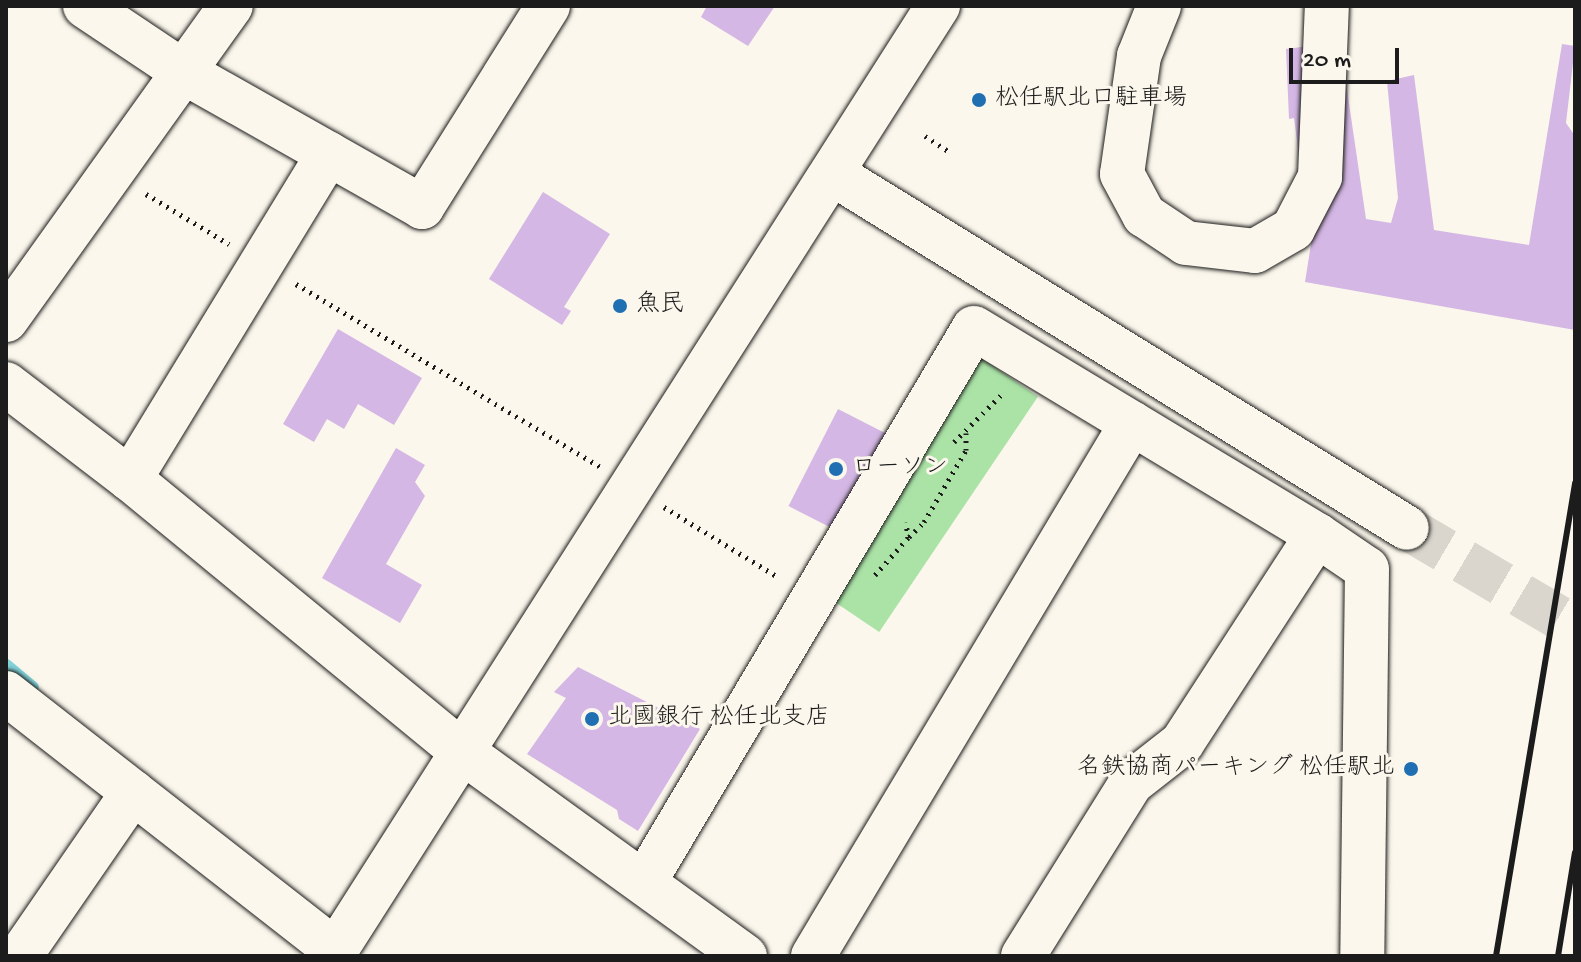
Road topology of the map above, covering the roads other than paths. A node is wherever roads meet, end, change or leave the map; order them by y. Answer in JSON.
{"nodes":[{"id":1,"x":85,"y":6,"type":"edge"},
{"id":2,"x":231,"y":6,"type":"edge"},
{"id":3,"x":548,"y":6,"type":"edge"},
{"id":4,"x":938,"y":6,"type":"edge"},
{"id":5,"x":1159,"y":6,"type":"edge"},
{"id":6,"x":1320,"y":13,"type":"edge"},
{"id":7,"x":182,"y":71,"type":"junction"},
{"id":8,"x":328,"y":154,"type":"junction"},
{"id":9,"x":833,"y":174,"type":"junction"},
{"id":10,"x":6,"y":320,"type":"edge"},
{"id":11,"x":6,"y":384,"type":"edge"},
{"id":12,"x":1132,"y":423,"type":"junction"},
{"id":13,"x":130,"y":479,"type":"junction"},
{"id":14,"x":1407,"y":528,"type":"tunnel mouth"},
{"id":15,"x":1317,"y":535,"type":"junction"},
{"id":16,"x":6,"y":693,"type":"edge"},
{"id":17,"x":460,"y":750,"type":"junction"},
{"id":18,"x":133,"y":792,"type":"junction"},
{"id":19,"x":645,"y":881,"type":"junction"},
{"id":20,"x":334,"y":953,"type":"edge"},
{"id":21,"x":20,"y":956,"type":"edge"},
{"id":22,"x":745,"y":956,"type":"edge"},
{"id":23,"x":813,"y":956,"type":"edge"},
{"id":24,"x":1023,"y":956,"type":"edge"},
{"id":25,"x":1362,"y":956,"type":"edge"}],
"edges":[{"from":1,"to":7,"type":"street"},
{"from":2,"to":7,"type":"street"},
{"from":3,"to":8,"type":"street"},
{"from":4,"to":9,"type":"street"},
{"from":5,"to":6,"type":"street"},
{"from":7,"to":8,"type":"street"},
{"from":7,"to":10,"type":"street"},
{"from":8,"to":13,"type":"street"},
{"from":9,"to":14,"type":"street"},
{"from":9,"to":17,"type":"street"},
{"from":11,"to":13,"type":"street"},
{"from":12,"to":15,"type":"street"},
{"from":12,"to":19,"type":"street"},
{"from":12,"to":23,"type":"street"},
{"from":13,"to":17,"type":"street"},
{"from":15,"to":24,"type":"street"},
{"from":15,"to":25,"type":"street"},
{"from":16,"to":18,"type":"street"},
{"from":17,"to":19,"type":"street"},
{"from":17,"to":20,"type":"street"},
{"from":18,"to":20,"type":"street"},
{"from":18,"to":21,"type":"street"},
{"from":19,"to":22,"type":"street"}]}
